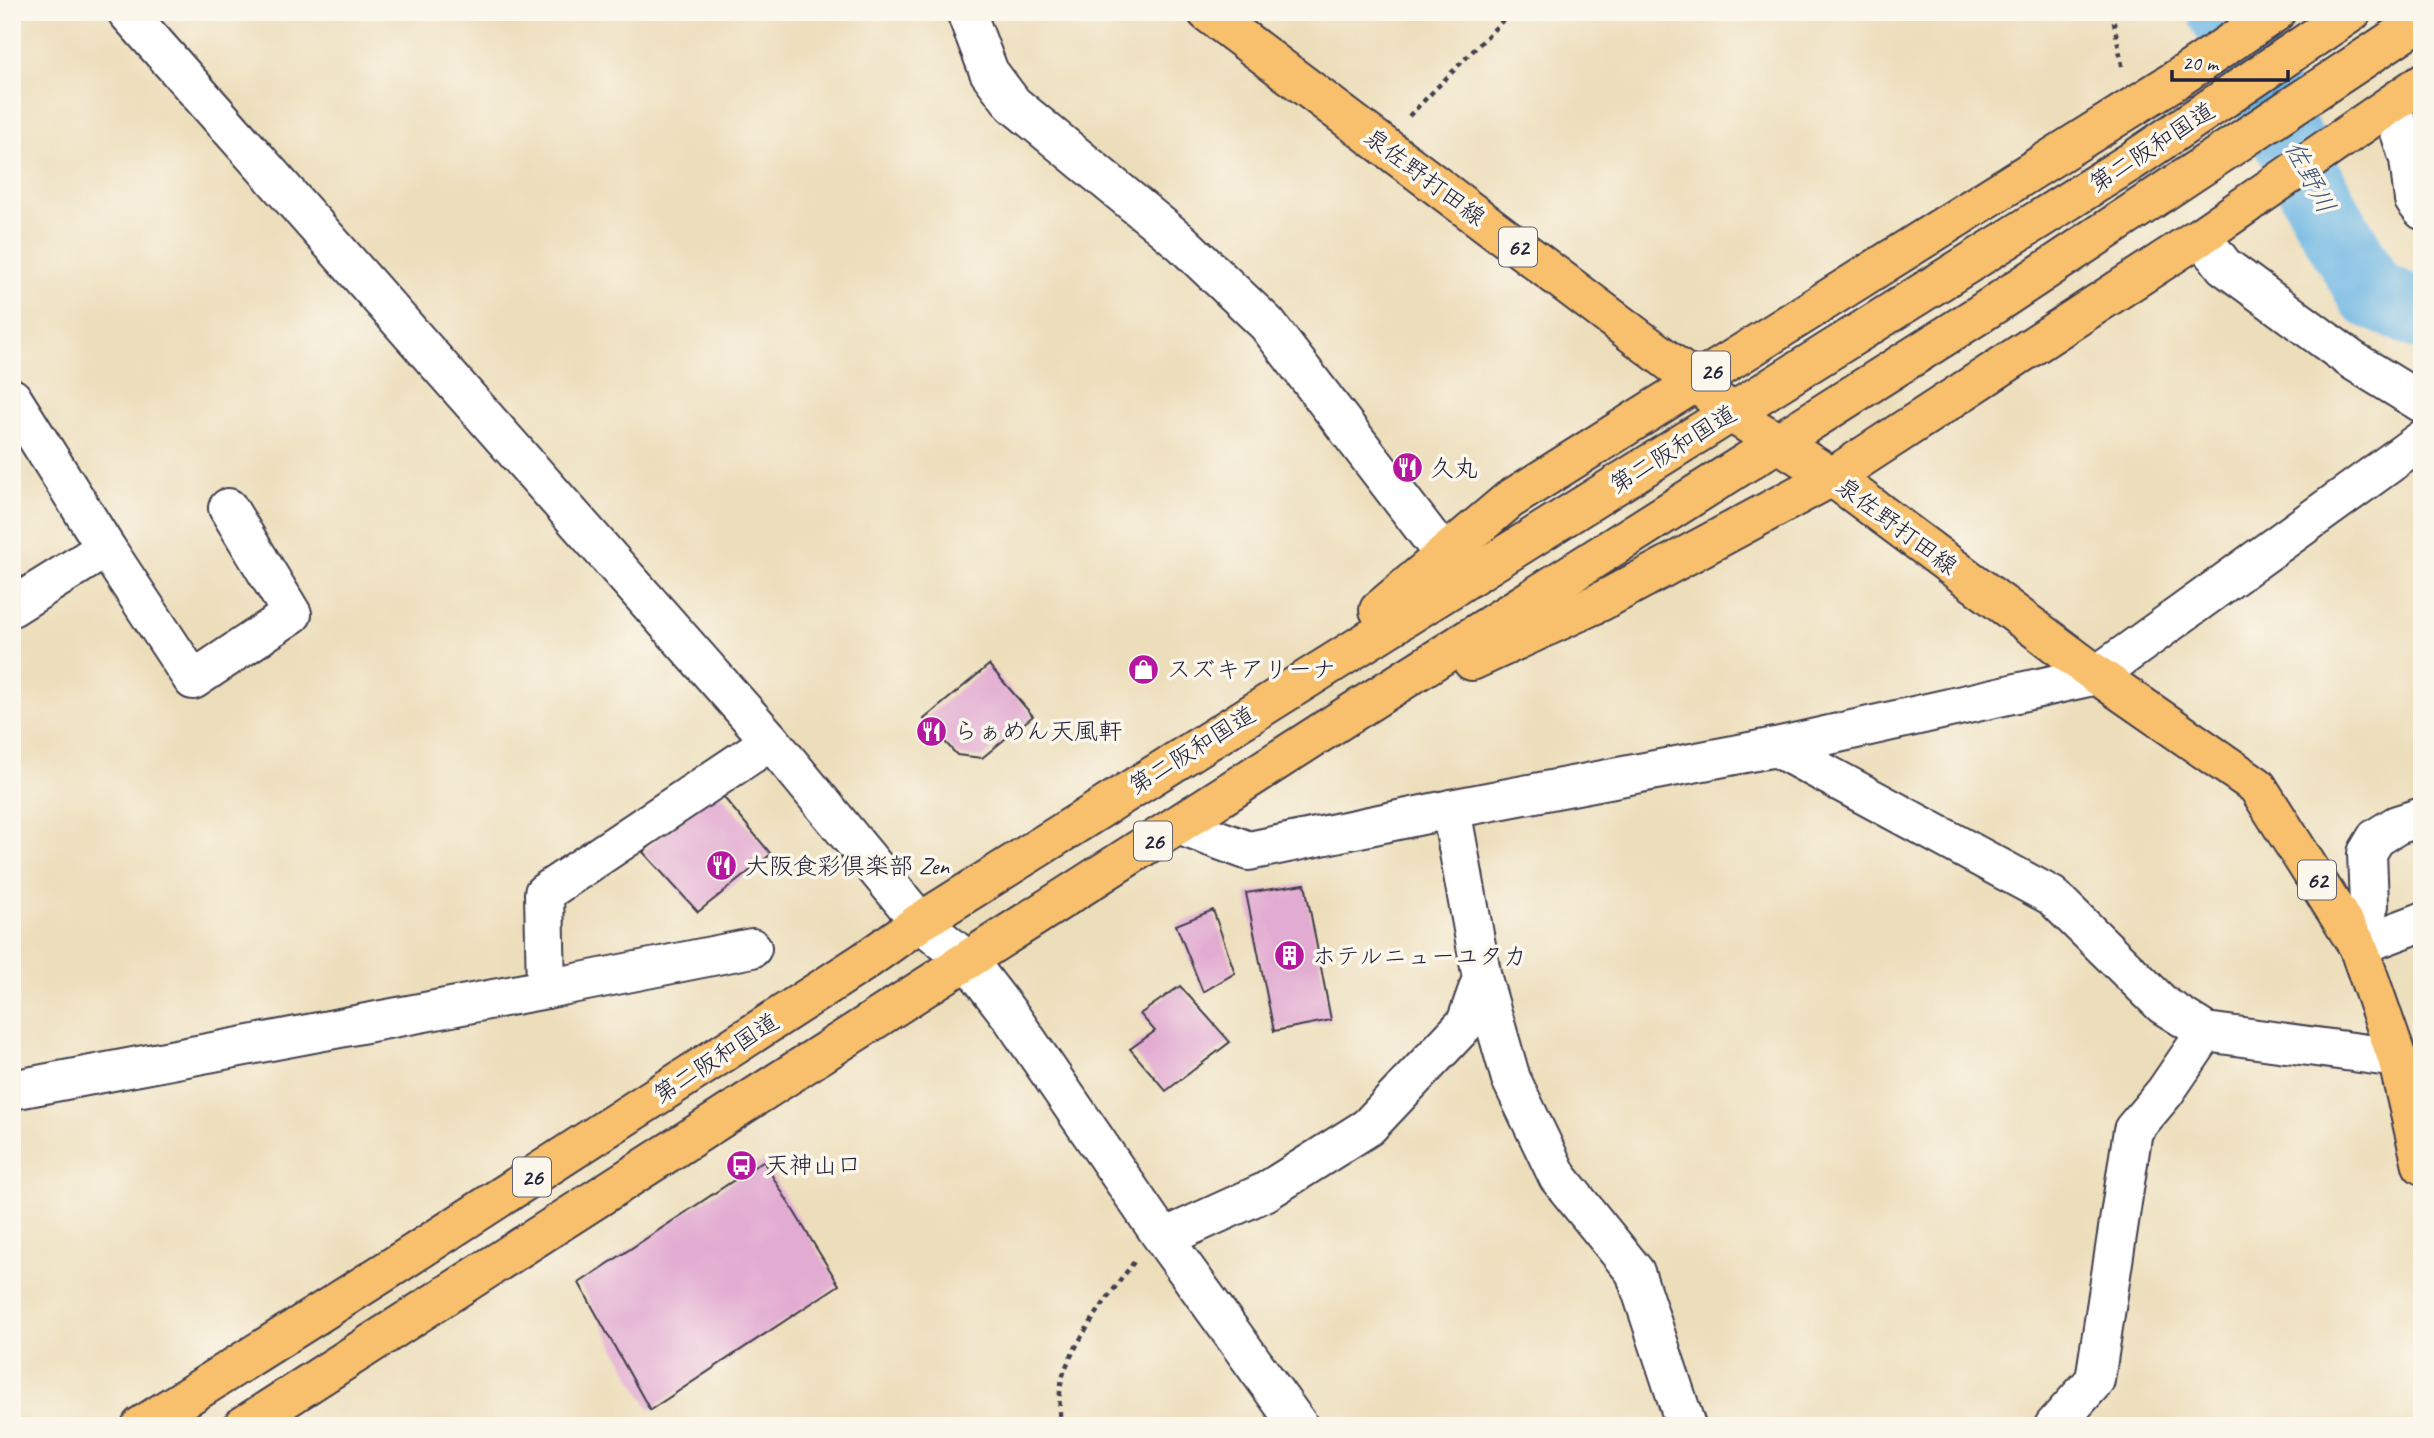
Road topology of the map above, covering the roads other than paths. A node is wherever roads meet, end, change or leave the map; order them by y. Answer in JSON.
{"nodes":[{"id":1,"x":127,"y":12,"type":"edge"},
{"id":2,"x":966,"y":12,"type":"edge"},
{"id":3,"x":1207,"y":12,"type":"edge"},
{"id":4,"x":2276,"y":12,"type":"edge"},
{"id":5,"x":2352,"y":12,"type":"edge"},
{"id":6,"x":2422,"y":20,"type":"edge"},
{"id":7,"x":2422,"y":83,"type":"edge"},
{"id":8,"x":2390,"y":106,"type":"junction"},
{"id":9,"x":2422,"y":211,"type":"edge"},
{"id":10,"x":2201,"y":236,"type":"junction"},
{"id":11,"x":1695,"y":381,"type":"junction"},
{"id":12,"x":12,"y":398,"type":"edge"},
{"id":13,"x":2422,"y":403,"type":"edge"},
{"id":14,"x":1731,"y":413,"type":"junction"},
{"id":15,"x":2422,"y":440,"type":"edge"},
{"id":16,"x":1778,"y":442,"type":"junction"},
{"id":17,"x":1832,"y":477,"type":"junction"},
{"id":18,"x":228,"y":508,"type":"dead end"},
{"id":19,"x":106,"y":548,"type":"junction"},
{"id":20,"x":1444,"y":555,"type":"junction"},
{"id":21,"x":12,"y":607,"type":"edge"},
{"id":22,"x":2097,"y":675,"type":"junction"},
{"id":23,"x":1275,"y":699,"type":"junction"},
{"id":24,"x":1339,"y":721,"type":"junction"},
{"id":25,"x":771,"y":741,"type":"junction"},
{"id":26,"x":1776,"y":747,"type":"junction"},
{"id":27,"x":1451,"y":809,"type":"junction"},
{"id":28,"x":2422,"y":817,"type":"edge"},
{"id":29,"x":1178,"y":825,"type":"junction"},
{"id":30,"x":920,"y":922,"type":"junction"},
{"id":31,"x":2422,"y":922,"type":"edge"},
{"id":32,"x":2358,"y":946,"type":"junction"},
{"id":33,"x":752,"y":948,"type":"dead end"},
{"id":34,"x":968,"y":961,"type":"junction"},
{"id":35,"x":1482,"y":978,"type":"junction"},
{"id":36,"x":546,"y":989,"type":"junction"},
{"id":37,"x":2206,"y":1032,"type":"junction"},
{"id":38,"x":2407,"y":1072,"type":"edge"},
{"id":39,"x":13,"y":1089,"type":"edge"},
{"id":40,"x":2422,"y":1165,"type":"edge"},
{"id":41,"x":1161,"y":1234,"type":"junction"},
{"id":42,"x":141,"y":1426,"type":"edge"},
{"id":43,"x":243,"y":1426,"type":"edge"},
{"id":44,"x":1299,"y":1426,"type":"edge"},
{"id":45,"x":1686,"y":1426,"type":"edge"},
{"id":46,"x":2054,"y":1426,"type":"edge"}],
"edges":[{"from":1,"to":25,"type":"street"},
{"from":2,"to":20,"type":"street"},
{"from":3,"to":11,"type":"main road","name":"泉佐野打田線","number":"62"},
{"from":4,"to":11,"type":"main road","number":"26"},
{"from":5,"to":14,"type":"main road","name":"第二阪和国道","number":"26"},
{"from":6,"to":16,"type":"main road","name":"第二阪和国道","number":"26"},
{"from":7,"to":8,"type":"main road","number":"26"},
{"from":8,"to":9,"type":"street"},
{"from":8,"to":10,"type":"main road","number":"26"},
{"from":10,"to":13,"type":"street"},
{"from":10,"to":17,"type":"main road","number":"26"},
{"from":11,"to":14,"type":"main road","name":"泉佐野打田線","number":"62"},
{"from":11,"to":20,"type":"main road","number":"26"},
{"from":12,"to":19,"type":"street"},
{"from":14,"to":16,"type":"main road","name":"泉佐野打田線","number":"62"},
{"from":14,"to":23,"type":"main road","name":"第二阪和国道","number":"26"},
{"from":15,"to":22,"type":"street"},
{"from":16,"to":17,"type":"main road","name":"泉佐野打田線","number":"62"},
{"from":16,"to":24,"type":"main road","name":"第二阪和国道","number":"26"},
{"from":17,"to":22,"type":"main road","name":"泉佐野打田線","number":"62"},
{"from":17,"to":24,"type":"main road","number":"26"},
{"from":18,"to":19,"type":"street"},
{"from":19,"to":21,"type":"street"},
{"from":20,"to":23,"type":"main road","number":"26"},
{"from":22,"to":26,"type":"street"},
{"from":22,"to":32,"type":"main road","name":"泉佐野打田線","number":"62"},
{"from":23,"to":30,"type":"main road","name":"第二阪和国道","number":"26"},
{"from":24,"to":29,"type":"main road","name":"第二阪和国道","number":"26"},
{"from":25,"to":30,"type":"street"},
{"from":25,"to":36,"type":"street"},
{"from":26,"to":27,"type":"street"},
{"from":26,"to":37,"type":"street"},
{"from":27,"to":29,"type":"street"},
{"from":27,"to":35,"type":"street"},
{"from":28,"to":32,"type":"street"},
{"from":29,"to":34,"type":"main road","name":"第二阪和国道","number":"26"},
{"from":30,"to":34,"type":"street"},
{"from":30,"to":42,"type":"main road","name":"第二阪和国道","number":"26"},
{"from":31,"to":32,"type":"street"},
{"from":32,"to":38,"type":"main road","name":"泉佐野打田線","number":"62"},
{"from":33,"to":36,"type":"street"},
{"from":34,"to":41,"type":"street"},
{"from":34,"to":43,"type":"main road","name":"第二阪和国道","number":"26"},
{"from":35,"to":41,"type":"street"},
{"from":35,"to":45,"type":"street"},
{"from":36,"to":39,"type":"street"},
{"from":37,"to":38,"type":"street"},
{"from":37,"to":46,"type":"street"},
{"from":38,"to":40,"type":"main road","name":"泉佐野打田線","number":"62"},
{"from":41,"to":44,"type":"street"}]}
